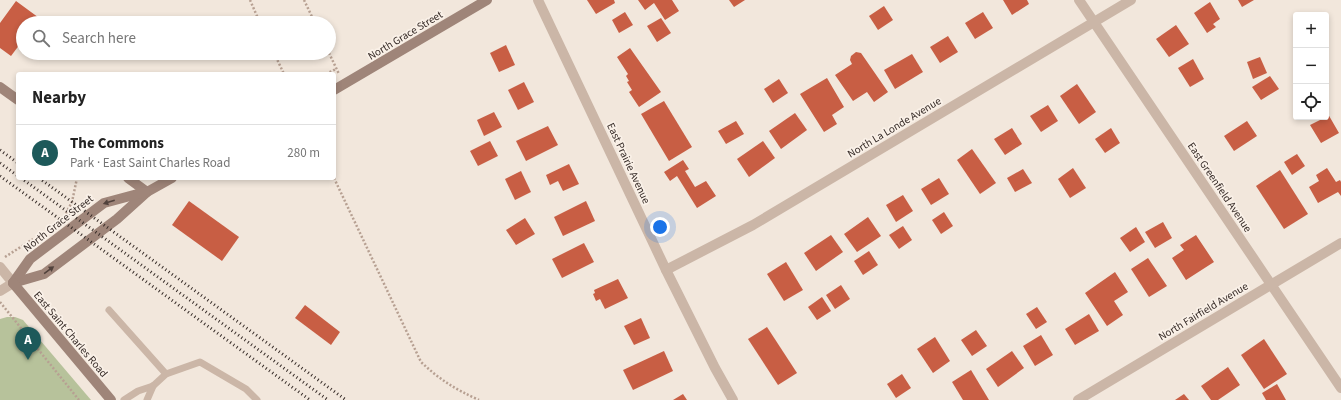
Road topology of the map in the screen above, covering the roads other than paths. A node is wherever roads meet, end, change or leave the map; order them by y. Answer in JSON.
{"nodes":[{"id":1,"x":487,"y":0,"type":"edge"},
{"id":2,"x":538,"y":0,"type":"edge"},
{"id":3,"x":1078,"y":0,"type":"edge"},
{"id":4,"x":1131,"y":0,"type":"edge"},
{"id":5,"x":1094,"y":22,"type":"junction"},
{"id":6,"x":0,"y":87,"type":"edge"},
{"id":7,"x":336,"y":89,"type":"edge"},
{"id":8,"x":16,"y":99,"type":"edge"},
{"id":9,"x":131,"y":180,"type":"edge"},
{"id":10,"x":168,"y":180,"type":"edge"},
{"id":11,"x":147,"y":192,"type":"junction"},
{"id":12,"x":1341,"y":243,"type":"edge"},
{"id":13,"x":0,"y":267,"type":"edge"},
{"id":14,"x":666,"y":270,"type":"junction"},
{"id":15,"x":13,"y":283,"type":"junction"},
{"id":16,"x":1271,"y":285,"type":"junction"},
{"id":17,"x":0,"y":291,"type":"edge"},
{"id":18,"x":110,"y":310,"type":"dead end"},
{"id":19,"x":166,"y":374,"type":"junction"},
{"id":20,"x":153,"y":386,"type":"junction"},
{"id":21,"x":1341,"y":388,"type":"edge"},
{"id":22,"x":111,"y":400,"type":"edge"},
{"id":23,"x":124,"y":400,"type":"edge"},
{"id":24,"x":147,"y":400,"type":"edge"},
{"id":25,"x":257,"y":400,"type":"edge"},
{"id":26,"x":733,"y":400,"type":"edge"},
{"id":27,"x":1078,"y":400,"type":"edge"}],
"edges":[{"from":1,"to":7,"type":"main road","name":"North Grace Street"},
{"from":2,"to":14,"type":"street","name":"East Prairie Avenue"},
{"from":3,"to":5,"type":"street","name":"East Greenfield Avenue"},
{"from":4,"to":5,"type":"street","name":"North La Londe Avenue"},
{"from":5,"to":14,"type":"street","name":"North La Londe Avenue"},
{"from":5,"to":16,"type":"street","name":"East Greenfield Avenue"},
{"from":6,"to":8,"type":"main road"},
{"from":9,"to":11,"type":"main road"},
{"from":10,"to":11,"type":"main road","name":"North Grace Street"},
{"from":15,"to":11,"type":"main road","name":"North Grace Street","one_way":true},
{"from":11,"to":15,"type":"main road","name":"North Grace Street","one_way":true},
{"from":12,"to":16,"type":"street","name":"North Fairfield Avenue"},
{"from":13,"to":15,"type":"street"},
{"from":14,"to":26,"type":"street","name":"East Prairie Avenue"},
{"from":15,"to":17,"type":"street"},
{"from":15,"to":22,"type":"main road","name":"East Saint Charles Road"},
{"from":16,"to":21,"type":"street","name":"East Greenfield Avenue"},
{"from":16,"to":27,"type":"street","name":"North Fairfield Avenue"},
{"from":18,"to":19,"type":"lane"},
{"from":19,"to":20,"type":"lane"},
{"from":19,"to":25,"type":"lane"},
{"from":20,"to":23,"type":"lane"},
{"from":20,"to":24,"type":"lane"}]}
